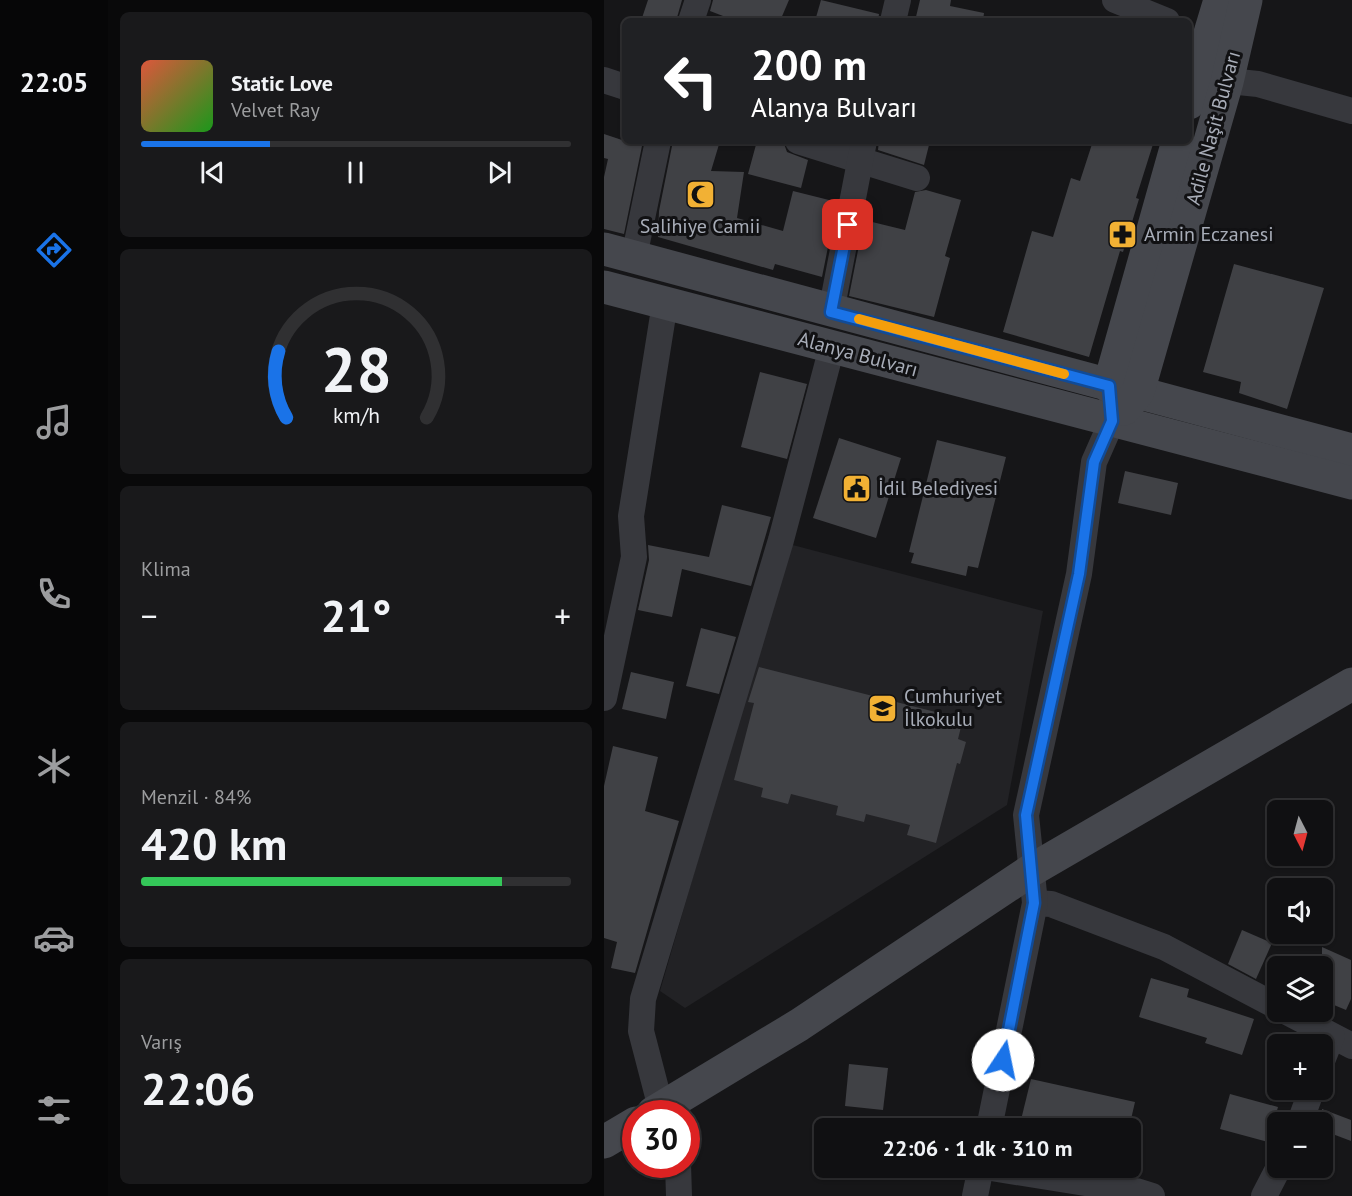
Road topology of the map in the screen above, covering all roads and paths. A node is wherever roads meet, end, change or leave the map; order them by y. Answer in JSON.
{"nodes":[{"id":1,"x":698,"y":0,"type":"edge"},
{"id":2,"x":898,"y":0,"type":"edge"},
{"id":3,"x":1116,"y":0,"type":"edge"},
{"id":4,"x":1220,"y":0,"type":"edge"},
{"id":5,"x":1246,"y":0,"type":"edge"},
{"id":6,"x":692,"y":18,"type":"edge"},
{"id":7,"x":894,"y":18,"type":"edge"},
{"id":8,"x":1160,"y":18,"type":"edge"},
{"id":9,"x":1207,"y":63,"type":"edge"},
{"id":10,"x":604,"y":80,"type":"edge"},
{"id":11,"x":622,"y":86,"type":"edge"},
{"id":12,"x":1351,"y":111,"type":"edge"},
{"id":13,"x":1192,"y":122,"type":"edge"},
{"id":14,"x":657,"y":144,"type":"edge"},
{"id":15,"x":817,"y":144,"type":"edge"},
{"id":16,"x":1177,"y":144,"type":"edge"},
{"id":17,"x":1186,"y":144,"type":"edge"},
{"id":18,"x":862,"y":151,"type":"edge"},
{"id":19,"x":917,"y":178,"type":"dead end"},
{"id":20,"x":619,"y":253,"type":"edge"},
{"id":21,"x":604,"y":287,"type":"edge"},
{"id":22,"x":666,"y":303,"type":"junction"},
{"id":23,"x":831,"y":312,"type":"junction"},
{"id":24,"x":832,"y":347,"type":"junction"},
{"id":25,"x":1124,"y":389,"type":"junction"},
{"id":26,"x":1112,"y":421,"type":"junction"},
{"id":27,"x":1351,"y":450,"type":"edge"},
{"id":28,"x":1351,"y":483,"type":"edge"},
{"id":29,"x":605,"y":684,"type":"edge"},
{"id":30,"x":1351,"y":684,"type":"edge"},
{"id":31,"x":1030,"y":871,"type":"junction"},
{"id":32,"x":1034,"y":903,"type":"junction"},
{"id":33,"x":1267,"y":1001,"type":"edge"},
{"id":34,"x":1306,"y":1022,"type":"edge"},
{"id":35,"x":1342,"y":1041,"type":"edge"},
{"id":36,"x":657,"y":1100,"type":"edge"},
{"id":37,"x":678,"y":1100,"type":"edge"},
{"id":38,"x":991,"y":1118,"type":"edge"},
{"id":39,"x":622,"y":1132,"type":"edge"},
{"id":40,"x":604,"y":1142,"type":"edge"},
{"id":41,"x":678,"y":1178,"type":"edge"},
{"id":42,"x":980,"y":1178,"type":"edge"},
{"id":43,"x":1053,"y":1178,"type":"edge"},
{"id":44,"x":1273,"y":1178,"type":"edge"},
{"id":45,"x":679,"y":1196,"type":"edge"},
{"id":46,"x":975,"y":1196,"type":"edge"},
{"id":47,"x":1152,"y":1196,"type":"edge"},
{"id":48,"x":1264,"y":1196,"type":"edge"}],
"edges":[{"from":1,"to":6,"type":"street"},
{"from":2,"to":7,"type":"street"},
{"from":3,"to":8,"type":"street"},
{"from":4,"to":9,"type":"main road","name":"Adile Naşit Bulvarı"},
{"from":5,"to":9,"type":"main road","name":"Adile Naşit Bulvarı"},
{"from":9,"to":12,"type":"street"},
{"from":9,"to":13,"type":"main road","name":"Adile Naşit Bulvarı"},
{"from":10,"to":11,"type":"street"},
{"from":14,"to":20,"type":"street"},
{"from":15,"to":18,"type":"street"},
{"from":16,"to":25,"type":"main road","name":"Adile Naşit Bulvarı"},
{"from":17,"to":25,"type":"main road","name":"Adile Naşit Bulvarı"},
{"from":18,"to":19,"type":"street"},
{"from":18,"to":23,"type":"street"},
{"from":20,"to":23,"type":"main road","name":"Alanya Bulvarı"},
{"from":21,"to":22,"type":"main road","name":"Alanya Bulvarı"},
{"from":22,"to":24,"type":"main road","name":"Alanya Bulvarı"},
{"from":22,"to":29,"type":"street"},
{"from":23,"to":25,"type":"main road","name":"Alanya Bulvarı"},
{"from":24,"to":26,"type":"main road","name":"Alanya Bulvarı"},
{"from":24,"to":36,"type":"street"},
{"from":25,"to":26,"type":"main road","name":"Adile Naşit Bulvarı"},
{"from":25,"to":27,"type":"main road","name":"Alanya Bulvarı"},
{"from":26,"to":28,"type":"main road","name":"Alanya Bulvarı"},
{"from":26,"to":31,"type":"street"},
{"from":30,"to":31,"type":"main road"},
{"from":31,"to":32,"type":"street"},
{"from":31,"to":37,"type":"main road"},
{"from":32,"to":33,"type":"street"},
{"from":32,"to":38,"type":"street"},
{"from":34,"to":35,"type":"street"},
{"from":39,"to":40,"type":"main road"},
{"from":41,"to":45,"type":"street"},
{"from":42,"to":46,"type":"street"},
{"from":43,"to":47,"type":"street"},
{"from":44,"to":48,"type":"street"}]}
